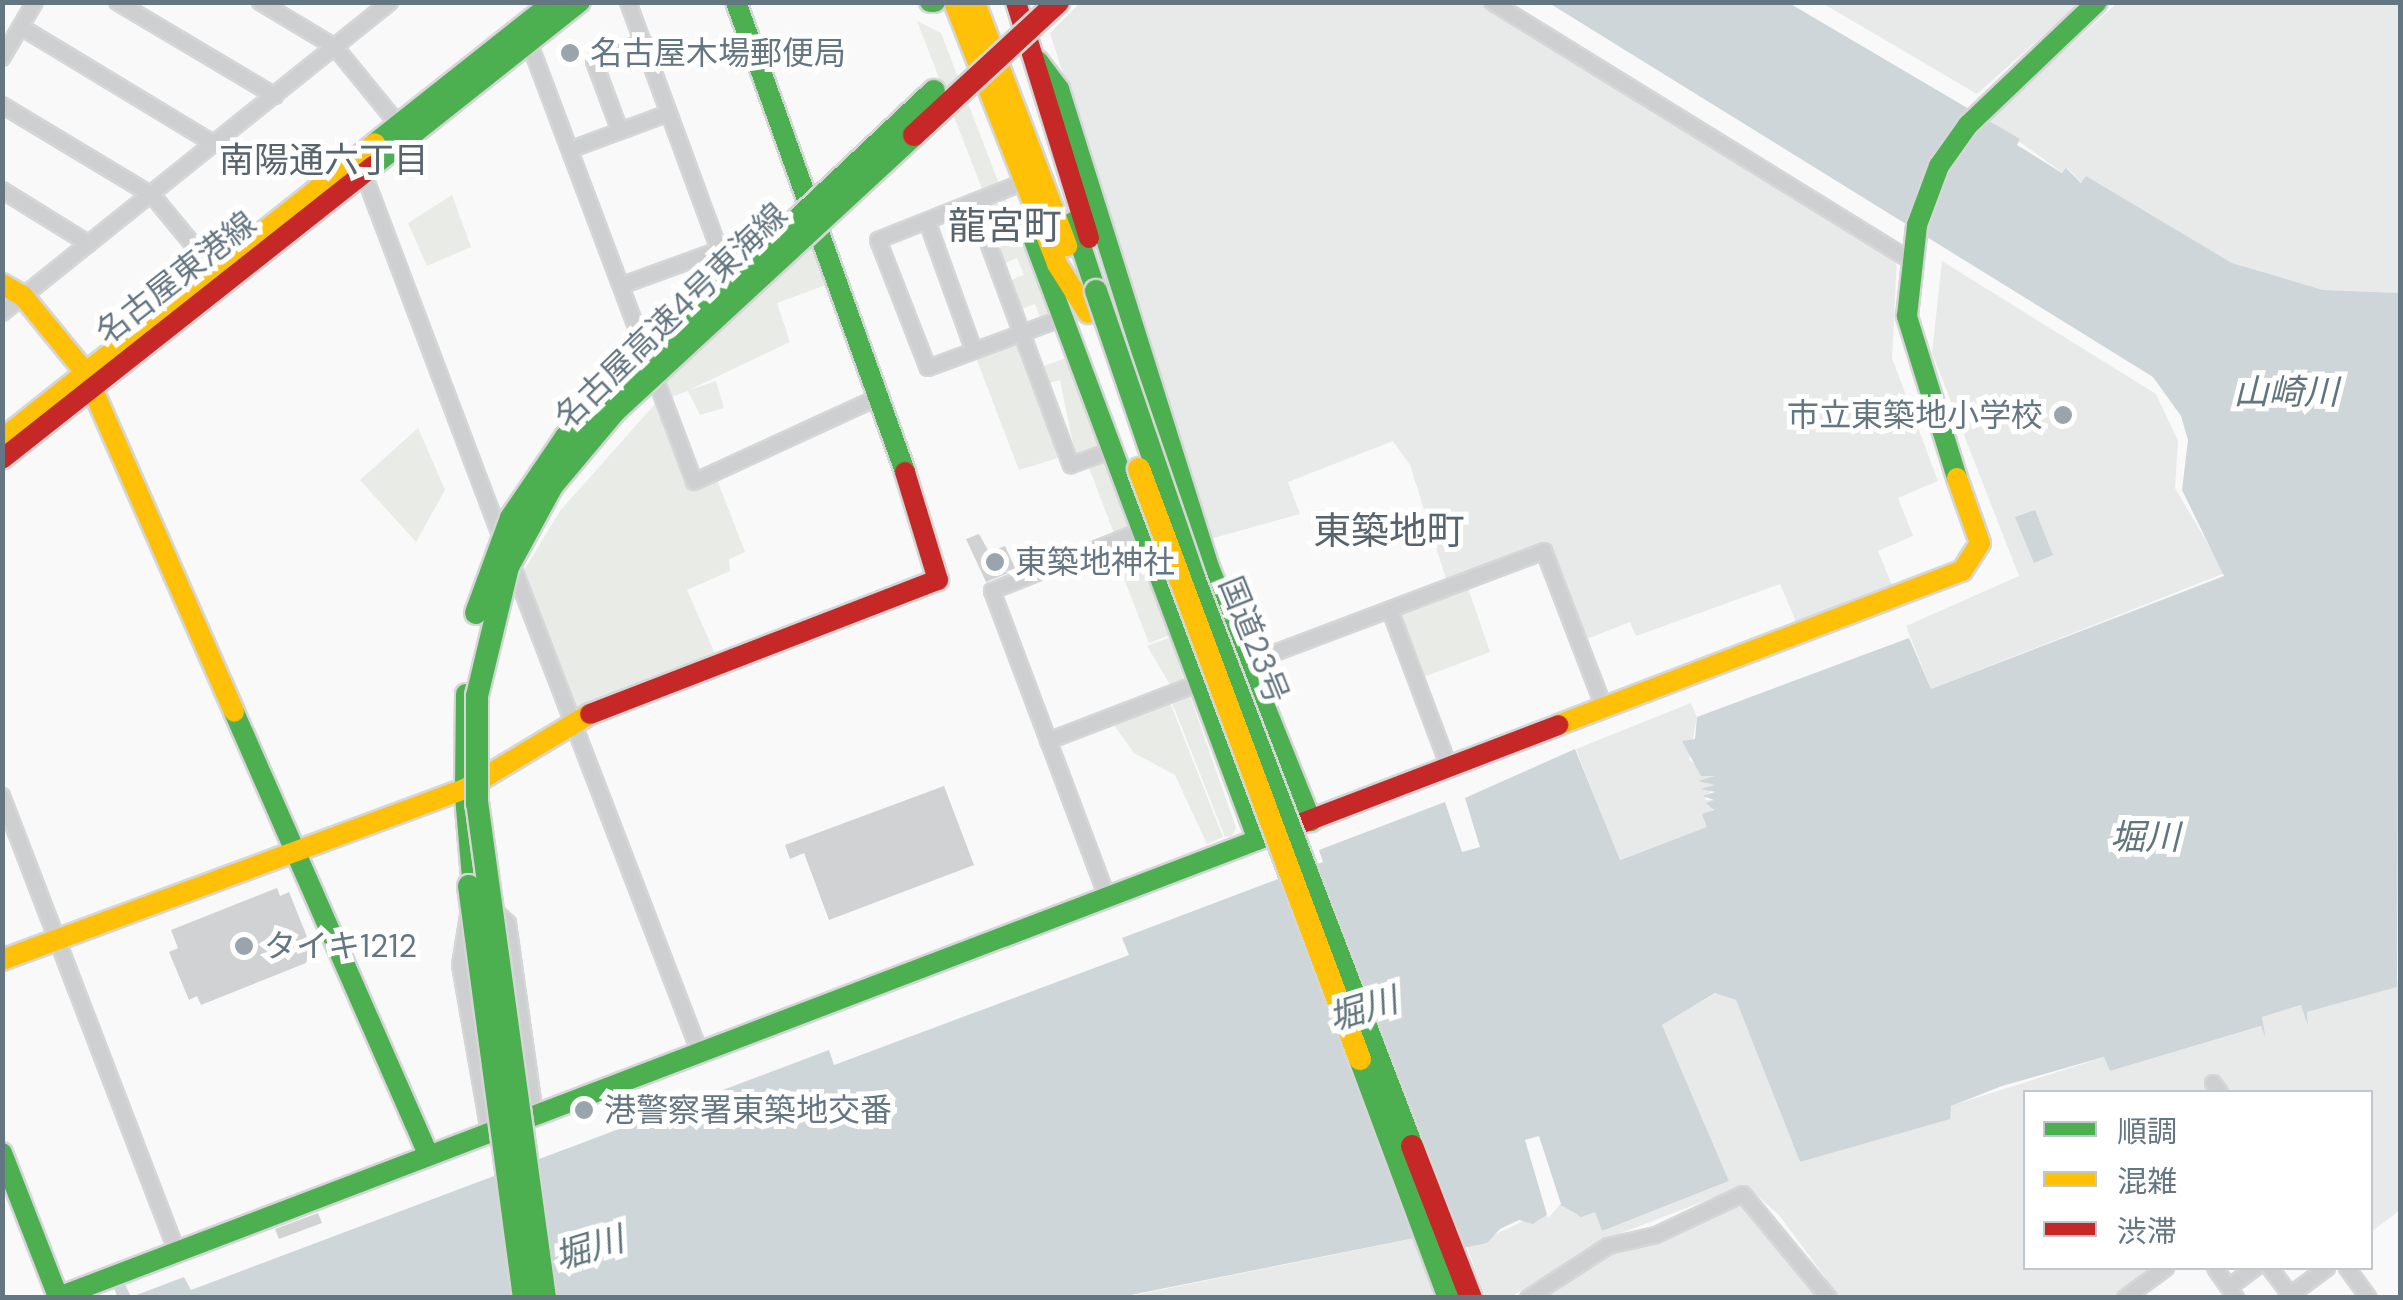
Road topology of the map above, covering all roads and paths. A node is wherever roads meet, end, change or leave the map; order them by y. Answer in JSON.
{"nodes":[{"id":1,"x":36,"y":2,"type":"edge"},
{"id":2,"x":117,"y":2,"type":"edge"},
{"id":3,"x":260,"y":2,"type":"edge"},
{"id":4,"x":390,"y":2,"type":"edge"},
{"id":5,"x":553,"y":2,"type":"edge"},
{"id":6,"x":580,"y":2,"type":"edge"},
{"id":7,"x":628,"y":2,"type":"edge"},
{"id":8,"x":736,"y":2,"type":"edge"},
{"id":9,"x":954,"y":2,"type":"edge"},
{"id":10,"x":974,"y":2,"type":"edge"},
{"id":11,"x":990,"y":2,"type":"edge"},
{"id":12,"x":1016,"y":2,"type":"edge"},
{"id":13,"x":1034,"y":2,"type":"edge"},
{"id":14,"x":1058,"y":2,"type":"edge"},
{"id":15,"x":1492,"y":2,"type":"edge"},
{"id":16,"x":2097,"y":2,"type":"edge"},
{"id":17,"x":21,"y":27,"type":"junction"},
{"id":18,"x":525,"y":32,"type":"junction"},
{"id":19,"x":642,"y":42,"type":"junction"},
{"id":20,"x":335,"y":47,"type":"junction"},
{"id":21,"x":2,"y":58,"type":"edge"},
{"id":22,"x":1036,"y":59,"type":"junction"},
{"id":23,"x":981,"y":64,"type":"junction"},
{"id":24,"x":275,"y":96,"type":"junction"},
{"id":25,"x":2,"y":105,"type":"edge"},
{"id":26,"x":669,"y":112,"type":"junction"},
{"id":27,"x":397,"y":123,"type":"junction"},
{"id":28,"x":620,"y":131,"type":"junction"},
{"id":29,"x":876,"y":142,"type":"junction"},
{"id":30,"x":214,"y":144,"type":"junction"},
{"id":31,"x":572,"y":149,"type":"junction"},
{"id":32,"x":363,"y":172,"type":"junction"},
{"id":33,"x":1014,"y":186,"type":"junction"},
{"id":34,"x":2,"y":190,"type":"edge"},
{"id":35,"x":152,"y":195,"type":"junction"},
{"id":36,"x":973,"y":202,"type":"junction"},
{"id":37,"x":814,"y":216,"type":"junction"},
{"id":38,"x":926,"y":221,"type":"junction"},
{"id":39,"x":89,"y":244,"type":"junction"},
{"id":40,"x":719,"y":248,"type":"junction"},
{"id":41,"x":1912,"y":249,"type":"junction"},
{"id":42,"x":783,"y":250,"type":"junction"},
{"id":43,"x":213,"y":269,"type":"junction"},
{"id":44,"x":2,"y":284,"type":"edge"},
{"id":45,"x":623,"y":285,"type":"junction"},
{"id":46,"x":24,"y":296,"type":"junction"},
{"id":47,"x":1092,"y":302,"type":"junction"},
{"id":48,"x":2,"y":313,"type":"edge"},
{"id":49,"x":1063,"y":318,"type":"junction"},
{"id":50,"x":1022,"y":333,"type":"junction"},
{"id":51,"x":974,"y":351,"type":"junction"},
{"id":52,"x":89,"y":379,"type":"junction"},
{"id":53,"x":881,"y":396,"type":"junction"},
{"id":54,"x":2,"y":439,"type":"edge"},
{"id":55,"x":1113,"y":450,"type":"junction"},
{"id":56,"x":2,"y":459,"type":"edge"},
{"id":57,"x":1144,"y":530,"type":"junction"},
{"id":58,"x":1390,"y":610,"type":"junction"},
{"id":59,"x":1249,"y":666,"type":"junction"},
{"id":60,"x":1203,"y":685,"type":"junction"},
{"id":61,"x":470,"y":694,"type":"junction"},
{"id":62,"x":1604,"y":707,"type":"junction"},
{"id":63,"x":572,"y":720,"type":"junction"},
{"id":64,"x":1048,"y":741,"type":"junction"},
{"id":65,"x":1448,"y":768,"type":"junction"},
{"id":66,"x":469,"y":786,"type":"junction"},
{"id":67,"x":2,"y":796,"type":"edge"},
{"id":68,"x":1310,"y":821,"type":"junction"},
{"id":69,"x":1258,"y":840,"type":"junction"},
{"id":70,"x":294,"y":847,"type":"junction"},
{"id":71,"x":1106,"y":894,"type":"junction"},
{"id":72,"x":481,"y":919,"type":"junction"},
{"id":73,"x":56,"y":939,"type":"junction"},
{"id":74,"x":2,"y":960,"type":"edge"},
{"id":75,"x":492,"y":988,"type":"dead end"},
{"id":76,"x":700,"y":1053,"type":"junction"},
{"id":77,"x":535,"y":1115,"type":"junction"},
{"id":78,"x":489,"y":1131,"type":"junction"},
{"id":79,"x":2,"y":1154,"type":"edge"},
{"id":80,"x":428,"y":1154,"type":"junction"},
{"id":81,"x":177,"y":1251,"type":"junction"},
{"id":82,"x":2163,"y":1270,"type":"edge"},
{"id":83,"x":2216,"y":1270,"type":"edge"},
{"id":84,"x":2253,"y":1270,"type":"edge"},
{"id":85,"x":2271,"y":1270,"type":"edge"},
{"id":86,"x":2324,"y":1270,"type":"edge"},
{"id":87,"x":2349,"y":1270,"type":"edge"},
{"id":88,"x":2232,"y":1292,"type":"edge"},
{"id":89,"x":2288,"y":1296,"type":"edge"},
{"id":90,"x":57,"y":1297,"type":"edge"},
{"id":91,"x":524,"y":1298,"type":"edge"},
{"id":92,"x":545,"y":1298,"type":"edge"},
{"id":93,"x":1449,"y":1298,"type":"edge"},
{"id":94,"x":1470,"y":1298,"type":"edge"},
{"id":95,"x":1528,"y":1298,"type":"edge"},
{"id":96,"x":1829,"y":1298,"type":"edge"},
{"id":97,"x":2125,"y":1298,"type":"edge"},
{"id":98,"x":2369,"y":1298,"type":"edge"}],
"edges":[{"from":1,"to":17,"type":"street"},
{"from":2,"to":24,"type":"street"},
{"from":3,"to":20,"type":"street"},
{"from":4,"to":20,"type":"street"},
{"from":5,"to":18,"type":"main road","name":"名古屋東港線"},
{"from":6,"to":18,"type":"main road","name":"名古屋東港線"},
{"from":7,"to":19,"type":"street"},
{"from":8,"to":37,"type":"main road"},
{"from":9,"to":23,"type":"main road"},
{"from":10,"to":47,"type":"main road","name":"国道23号"},
{"from":11,"to":47,"type":"main road","name":"国道23号"},
{"from":12,"to":22,"type":"main road"},
{"from":13,"to":29,"type":"main road","name":"名古屋高速4号東海線","bridge":true},
{"from":14,"to":42,"type":"main road","name":"名古屋高速4号東海線","bridge":true},
{"from":15,"to":41,"type":"street"},
{"from":16,"to":41,"type":"main road"},
{"from":17,"to":21,"type":"street"},
{"from":17,"to":30,"type":"street"},
{"from":18,"to":27,"type":"main road","name":"名古屋東港線"},
{"from":18,"to":31,"type":"street"},
{"from":18,"to":32,"type":"main road","name":"名古屋東港線"},
{"from":19,"to":26,"type":"street"},
{"from":19,"to":28,"type":"street"},
{"from":20,"to":24,"type":"street"},
{"from":20,"to":27,"type":"street"},
{"from":22,"to":47,"type":"main road"},
{"from":22,"to":59,"type":"main road"},
{"from":23,"to":33,"type":"main road"},
{"from":23,"to":47,"type":"main road"},
{"from":24,"to":30,"type":"street"},
{"from":25,"to":35,"type":"street"},
{"from":26,"to":28,"type":"street"},
{"from":26,"to":40,"type":"street"},
{"from":27,"to":43,"type":"main road","name":"名古屋東港線"},
{"from":28,"to":31,"type":"street"},
{"from":29,"to":61,"type":"main road","bridge":true},
{"from":29,"to":91,"type":"main road","name":"名古屋高速4号東海線","bridge":true},
{"from":30,"to":35,"type":"street"},
{"from":31,"to":45,"type":"street"},
{"from":32,"to":52,"type":"main road","name":"名古屋東港線"},
{"from":32,"to":63,"type":"street"},
{"from":33,"to":36,"type":"street"},
{"from":33,"to":49,"type":"main road"},
{"from":34,"to":39,"type":"street"},
{"from":35,"to":39,"type":"street"},
{"from":35,"to":43,"type":"street"},
{"from":36,"to":38,"type":"street"},
{"from":36,"to":50,"type":"street"},
{"from":37,"to":40,"type":"street"},
{"from":37,"to":53,"type":"main road"},
{"from":38,"to":51,"type":"street"},
{"from":38,"to":51,"type":"street"},
{"from":39,"to":46,"type":"street"},
{"from":40,"to":45,"type":"street"},
{"from":41,"to":62,"type":"main road"},
{"from":42,"to":61,"type":"main road","bridge":true},
{"from":42,"to":92,"type":"main road","name":"名古屋高速4号東海線","bridge":true},
{"from":43,"to":52,"type":"main road","name":"名古屋東港線"},
{"from":44,"to":46,"type":"main road"},
{"from":45,"to":53,"type":"street"},
{"from":46,"to":48,"type":"street"},
{"from":46,"to":52,"type":"main road"},
{"from":47,"to":93,"type":"main road","name":"国道23号","bridge":true},
{"from":47,"to":94,"type":"main road","name":"国道23号","bridge":true},
{"from":49,"to":50,"type":"street"},
{"from":49,"to":55,"type":"main road"},
{"from":50,"to":51,"type":"street"},
{"from":50,"to":55,"type":"street"},
{"from":52,"to":54,"type":"main road","name":"名古屋東港線"},
{"from":52,"to":56,"type":"main road","name":"名古屋東港線"},
{"from":52,"to":70,"type":"main road"},
{"from":53,"to":63,"type":"main road"},
{"from":55,"to":57,"type":"main road"},
{"from":57,"to":60,"type":"main road"},
{"from":57,"to":64,"type":"street"},
{"from":58,"to":59,"type":"street"},
{"from":58,"to":62,"type":"street"},
{"from":58,"to":65,"type":"street"},
{"from":59,"to":60,"type":"street"},
{"from":59,"to":68,"type":"main road"},
{"from":60,"to":64,"type":"street"},
{"from":60,"to":69,"type":"main road"},
{"from":61,"to":66,"type":"main road"},
{"from":62,"to":65,"type":"main road"},
{"from":63,"to":66,"type":"main road"},
{"from":63,"to":76,"type":"street"},
{"from":64,"to":71,"type":"street"},
{"from":65,"to":68,"type":"main road"},
{"from":66,"to":70,"type":"main road"},
{"from":66,"to":72,"type":"main road"},
{"from":67,"to":73,"type":"street"},
{"from":68,"to":69,"type":"main road"},
{"from":69,"to":71,"type":"main road"},
{"from":70,"to":73,"type":"main road"},
{"from":70,"to":80,"type":"main road"},
{"from":71,"to":76,"type":"main road"},
{"from":72,"to":75,"type":"main road"},
{"from":72,"to":77,"type":"street"},
{"from":72,"to":78,"type":"street"},
{"from":73,"to":74,"type":"main road"},
{"from":73,"to":81,"type":"street"},
{"from":76,"to":77,"type":"main road"},
{"from":77,"to":78,"type":"main road"},
{"from":78,"to":80,"type":"main road"},
{"from":79,"to":90,"type":"main road"},
{"from":80,"to":81,"type":"main road"},
{"from":81,"to":90,"type":"main road"},
{"from":82,"to":97,"type":"street"},
{"from":83,"to":88,"type":"street"},
{"from":84,"to":88,"type":"street"},
{"from":85,"to":89,"type":"street"},
{"from":86,"to":89,"type":"street"},
{"from":87,"to":98,"type":"street"},
{"from":95,"to":96,"type":"street"}]}
